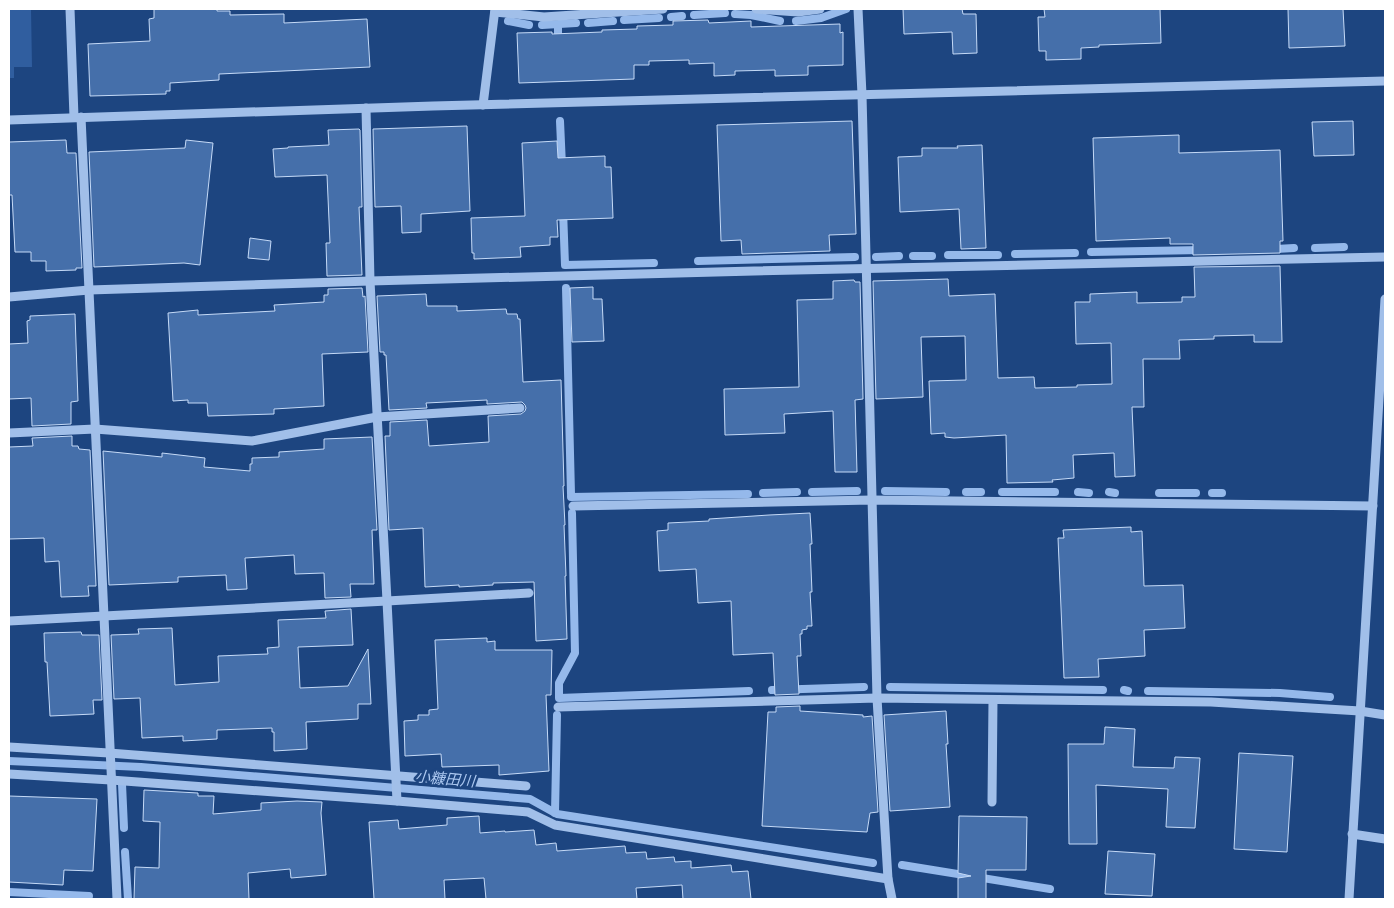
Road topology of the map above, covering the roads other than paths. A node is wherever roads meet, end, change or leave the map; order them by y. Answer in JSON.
{"nodes":[{"id":1,"x":70,"y":9,"type":"edge"},
{"id":2,"x":663,"y":9,"type":"edge"},
{"id":3,"x":756,"y":9,"type":"edge"},
{"id":4,"x":820,"y":9,"type":"edge"},
{"id":5,"x":858,"y":9,"type":"edge"},
{"id":6,"x":495,"y":10,"type":"edge"},
{"id":7,"x":1385,"y":81,"type":"edge"},
{"id":8,"x":862,"y":95,"type":"junction"},
{"id":9,"x":483,"y":105,"type":"junction"},
{"id":10,"x":366,"y":108,"type":"junction"},
{"id":11,"x":77,"y":117,"type":"junction"},
{"id":12,"x":9,"y":120,"type":"edge"},
{"id":13,"x":1385,"y":257,"type":"edge"},
{"id":14,"x":867,"y":268,"type":"junction"},
{"id":15,"x":370,"y":281,"type":"junction"},
{"id":16,"x":89,"y":290,"type":"junction"},
{"id":17,"x":9,"y":297,"type":"edge"},
{"id":18,"x":1385,"y":299,"type":"edge"},
{"id":19,"x":520,"y":408,"type":"dead end"},
{"id":20,"x":377,"y":417,"type":"junction"},
{"id":21,"x":95,"y":429,"type":"junction"},
{"id":22,"x":9,"y":433,"type":"edge"},
{"id":23,"x":1381,"y":449,"type":"edge"},
{"id":24,"x":872,"y":500,"type":"junction"},
{"id":25,"x":573,"y":506,"type":"dead end"},
{"id":26,"x":1373,"y":506,"type":"junction"},
{"id":27,"x":529,"y":593,"type":"dead end"},
{"id":28,"x":387,"y":601,"type":"junction"},
{"id":29,"x":103,"y":616,"type":"junction"},
{"id":30,"x":9,"y":620,"type":"edge"},
{"id":31,"x":877,"y":698,"type":"junction"},
{"id":32,"x":993,"y":700,"type":"junction"},
{"id":33,"x":558,"y":707,"type":"dead end"},
{"id":34,"x":1360,"y":711,"type":"junction"},
{"id":35,"x":1385,"y":715,"type":"edge"},
{"id":36,"x":9,"y":748,"type":"edge"},
{"id":37,"x":109,"y":755,"type":"junction"},
{"id":38,"x":9,"y":774,"type":"edge"},
{"id":39,"x":110,"y":776,"type":"junction"},
{"id":40,"x":396,"y":777,"type":"junction"},
{"id":41,"x":526,"y":786,"type":"dead end"},
{"id":42,"x":397,"y":798,"type":"junction"},
{"id":43,"x":992,"y":802,"type":"dead end"},
{"id":44,"x":1352,"y":834,"type":"junction"},
{"id":45,"x":1385,"y":839,"type":"edge"},
{"id":46,"x":888,"y":879,"type":"junction"},
{"id":47,"x":117,"y":899,"type":"edge"},
{"id":48,"x":892,"y":899,"type":"edge"},
{"id":49,"x":1349,"y":899,"type":"edge"}],
"edges":[{"from":1,"to":11,"type":"street"},
{"from":2,"to":6,"type":"street"},
{"from":3,"to":4,"type":"street"},
{"from":5,"to":8,"type":"street"},
{"from":6,"to":9,"type":"street"},
{"from":7,"to":8,"type":"street"},
{"from":8,"to":9,"type":"street"},
{"from":8,"to":14,"type":"street"},
{"from":9,"to":10,"type":"street"},
{"from":10,"to":11,"type":"street"},
{"from":10,"to":15,"type":"street"},
{"from":11,"to":12,"type":"street"},
{"from":11,"to":16,"type":"street"},
{"from":13,"to":14,"type":"street"},
{"from":14,"to":15,"type":"street"},
{"from":14,"to":24,"type":"street"},
{"from":15,"to":16,"type":"street"},
{"from":15,"to":20,"type":"street"},
{"from":16,"to":17,"type":"street"},
{"from":16,"to":21,"type":"street"},
{"from":18,"to":23,"type":"street"},
{"from":19,"to":20,"type":"street"},
{"from":20,"to":21,"type":"street"},
{"from":20,"to":28,"type":"street"},
{"from":21,"to":22,"type":"street"},
{"from":21,"to":29,"type":"street"},
{"from":23,"to":26,"type":"street"},
{"from":24,"to":25,"type":"street"},
{"from":24,"to":26,"type":"street"},
{"from":24,"to":31,"type":"street"},
{"from":26,"to":34,"type":"street"},
{"from":27,"to":28,"type":"street"},
{"from":28,"to":29,"type":"street"},
{"from":28,"to":40,"type":"street"},
{"from":29,"to":30,"type":"street"},
{"from":29,"to":37,"type":"street"},
{"from":31,"to":32,"type":"street"},
{"from":31,"to":33,"type":"street"},
{"from":31,"to":46,"type":"street"},
{"from":32,"to":34,"type":"street"},
{"from":32,"to":43,"type":"street"},
{"from":34,"to":35,"type":"street"},
{"from":34,"to":44,"type":"street"},
{"from":36,"to":37,"type":"street"},
{"from":37,"to":39,"type":"street"},
{"from":37,"to":40,"type":"street"},
{"from":38,"to":39,"type":"street"},
{"from":39,"to":42,"type":"street"},
{"from":39,"to":47,"type":"street"},
{"from":40,"to":41,"type":"street"},
{"from":40,"to":42,"type":"street"},
{"from":42,"to":46,"type":"street"},
{"from":44,"to":45,"type":"street"},
{"from":44,"to":49,"type":"street"},
{"from":46,"to":48,"type":"street"}]}
